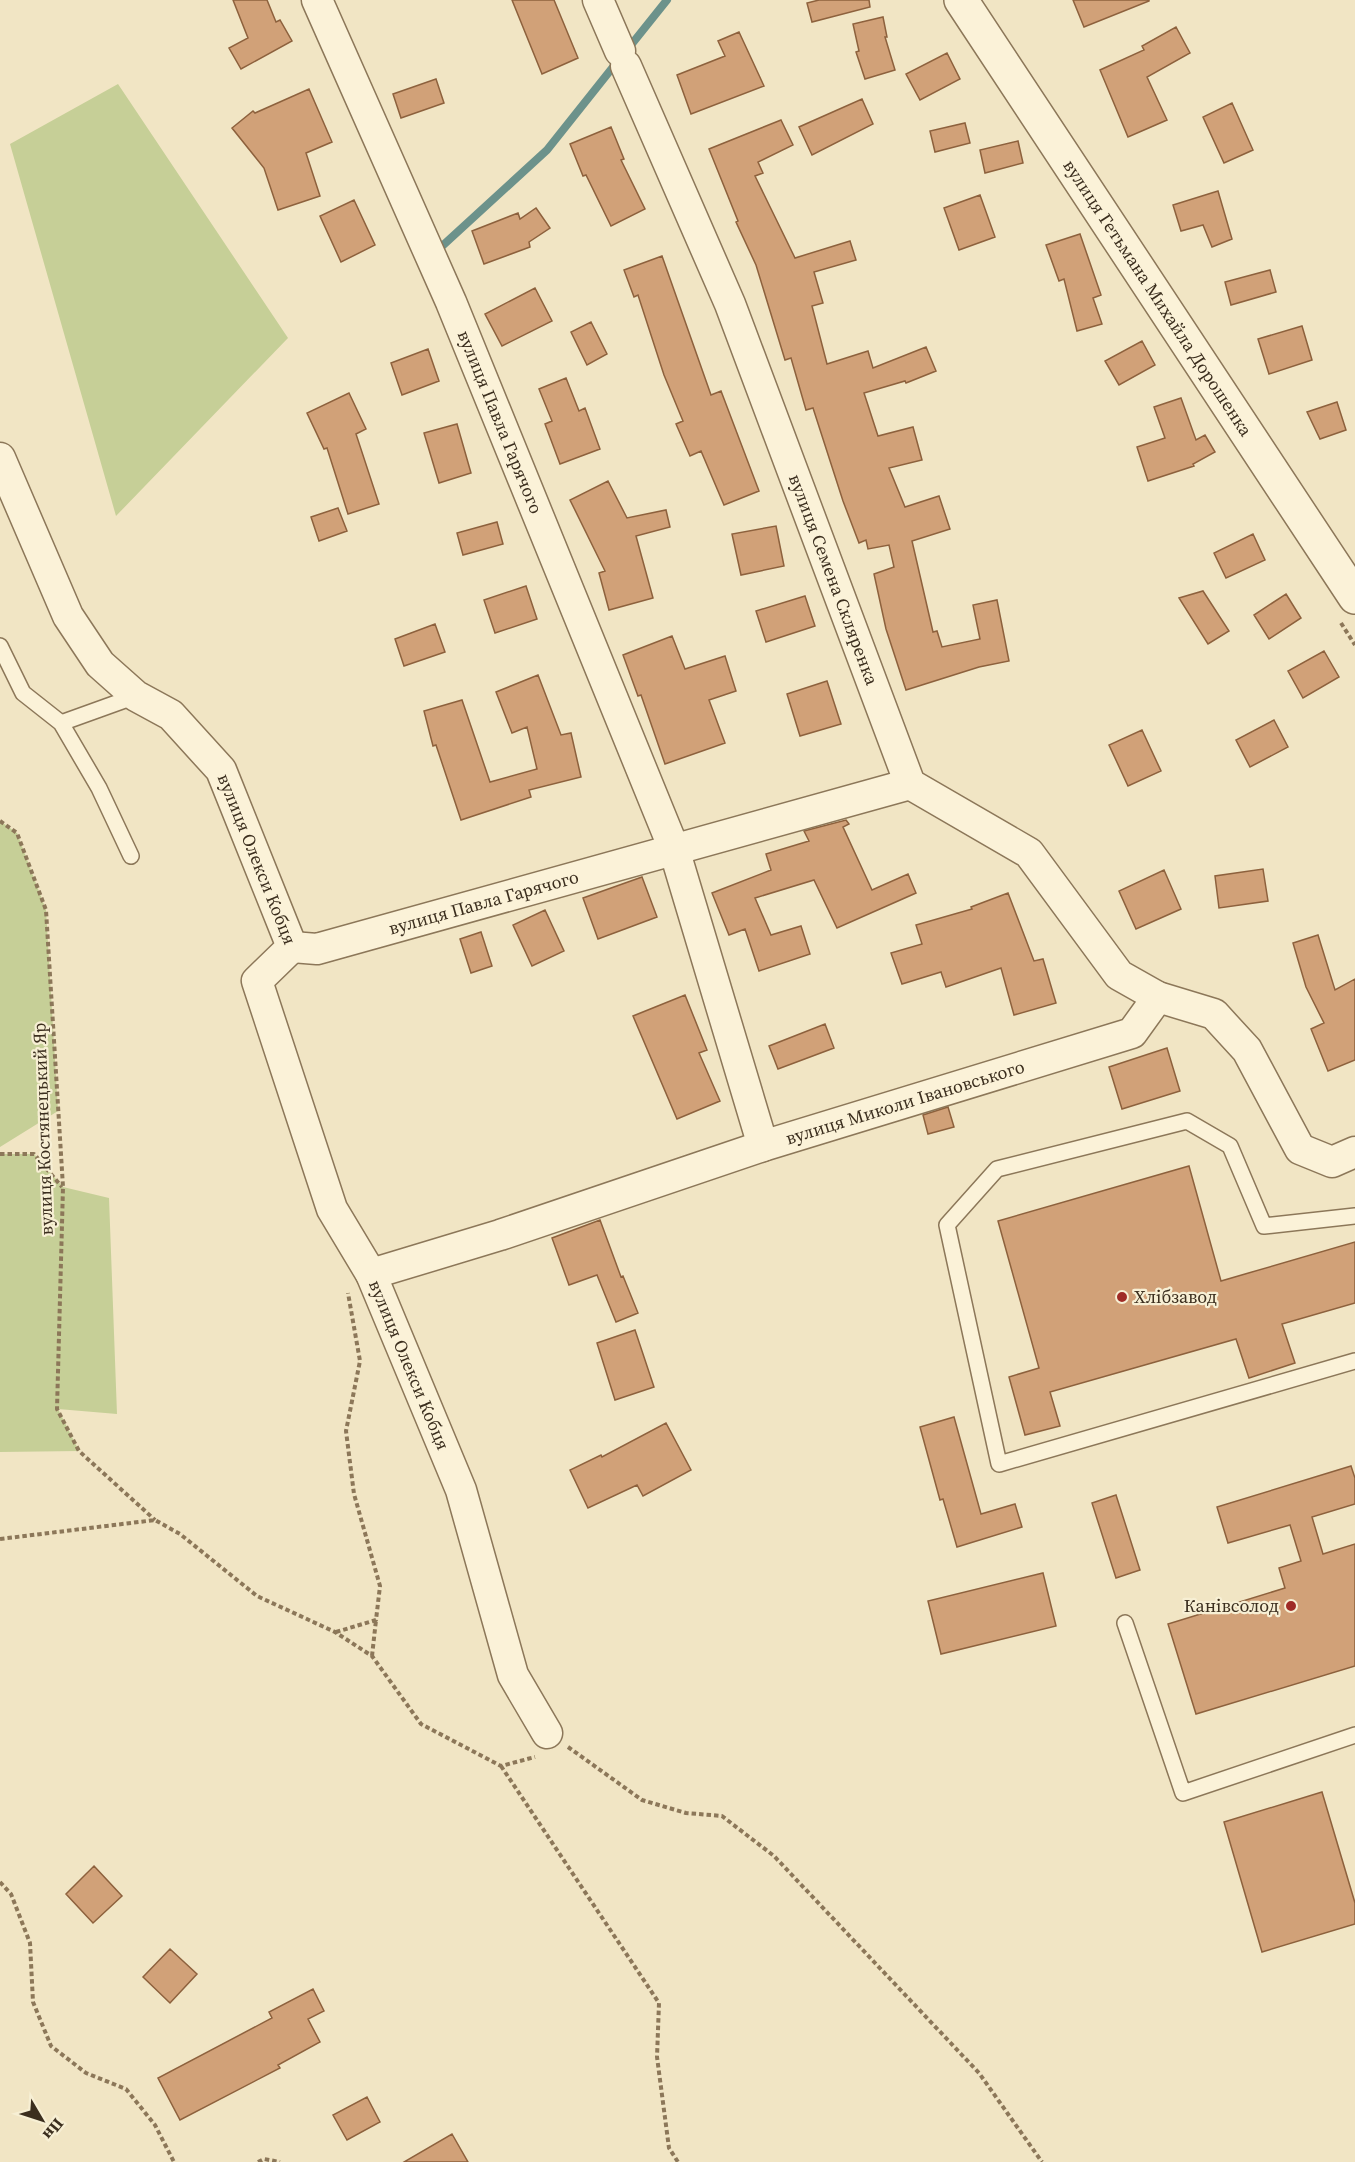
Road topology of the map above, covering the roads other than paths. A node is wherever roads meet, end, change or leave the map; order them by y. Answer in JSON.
{"nodes":[{"id":1,"x":317,"y":0,"type":"edge"},
{"id":2,"x":598,"y":0,"type":"edge"},
{"id":3,"x":961,"y":0,"type":"edge"},
{"id":4,"x":0,"y":459,"type":"edge"},
{"id":5,"x":1355,"y":597,"type":"edge"},
{"id":6,"x":0,"y":646,"type":"edge"},
{"id":7,"x":136,"y":696,"type":"junction"},
{"id":8,"x":61,"y":723,"type":"junction"},
{"id":9,"x":910,"y":784,"type":"junction"},
{"id":10,"x":674,"y":849,"type":"junction"},
{"id":11,"x":130,"y":856,"type":"dead end"},
{"id":12,"x":292,"y":947,"type":"junction"},
{"id":13,"x":1158,"y":997,"type":"junction"},
{"id":14,"x":763,"y":1146,"type":"junction"},
{"id":15,"x":1355,"y":1152,"type":"edge"},
{"id":16,"x":1355,"y":1216,"type":"edge"},
{"id":17,"x":359,"y":1282,"type":"junction"},
{"id":18,"x":1355,"y":1361,"type":"edge"},
{"id":19,"x":1125,"y":1623,"type":"dead end"},
{"id":20,"x":547,"y":1733,"type":"road end"},
{"id":21,"x":1355,"y":1735,"type":"edge"}],
"edges":[{"from":1,"to":10,"type":"street","name":"вулиця Павла Гарячого"},
{"from":2,"to":9,"type":"street","name":"вулиця Семена Скляренка"},
{"from":3,"to":5,"type":"street","name":"вулиця Гетьмана Михайла Дорошенка"},
{"from":4,"to":7,"type":"street","name":"вулиця Олекси Кобця"},
{"from":6,"to":8,"type":"lane"},
{"from":7,"to":8,"type":"lane"},
{"from":7,"to":12,"type":"street","name":"вулиця Олекси Кобця"},
{"from":8,"to":11,"type":"lane"},
{"from":9,"to":10,"type":"street","name":"вулиця Павла Гарячого"},
{"from":9,"to":13,"type":"street"},
{"from":10,"to":12,"type":"street","name":"вулиця Павла Гарячого"},
{"from":10,"to":14,"type":"street","name":"вулиця Павла Гарячого"},
{"from":12,"to":17,"type":"street","name":"вулиця Олекси Кобця"},
{"from":13,"to":14,"type":"street","name":"вулиця Миколи Івановського"},
{"from":13,"to":15,"type":"street"},
{"from":14,"to":17,"type":"street","name":"вулиця Миколи Івановського"},
{"from":16,"to":18,"type":"lane"},
{"from":17,"to":20,"type":"street","name":"вулиця Олекси Кобця"},
{"from":19,"to":21,"type":"lane"}]}
